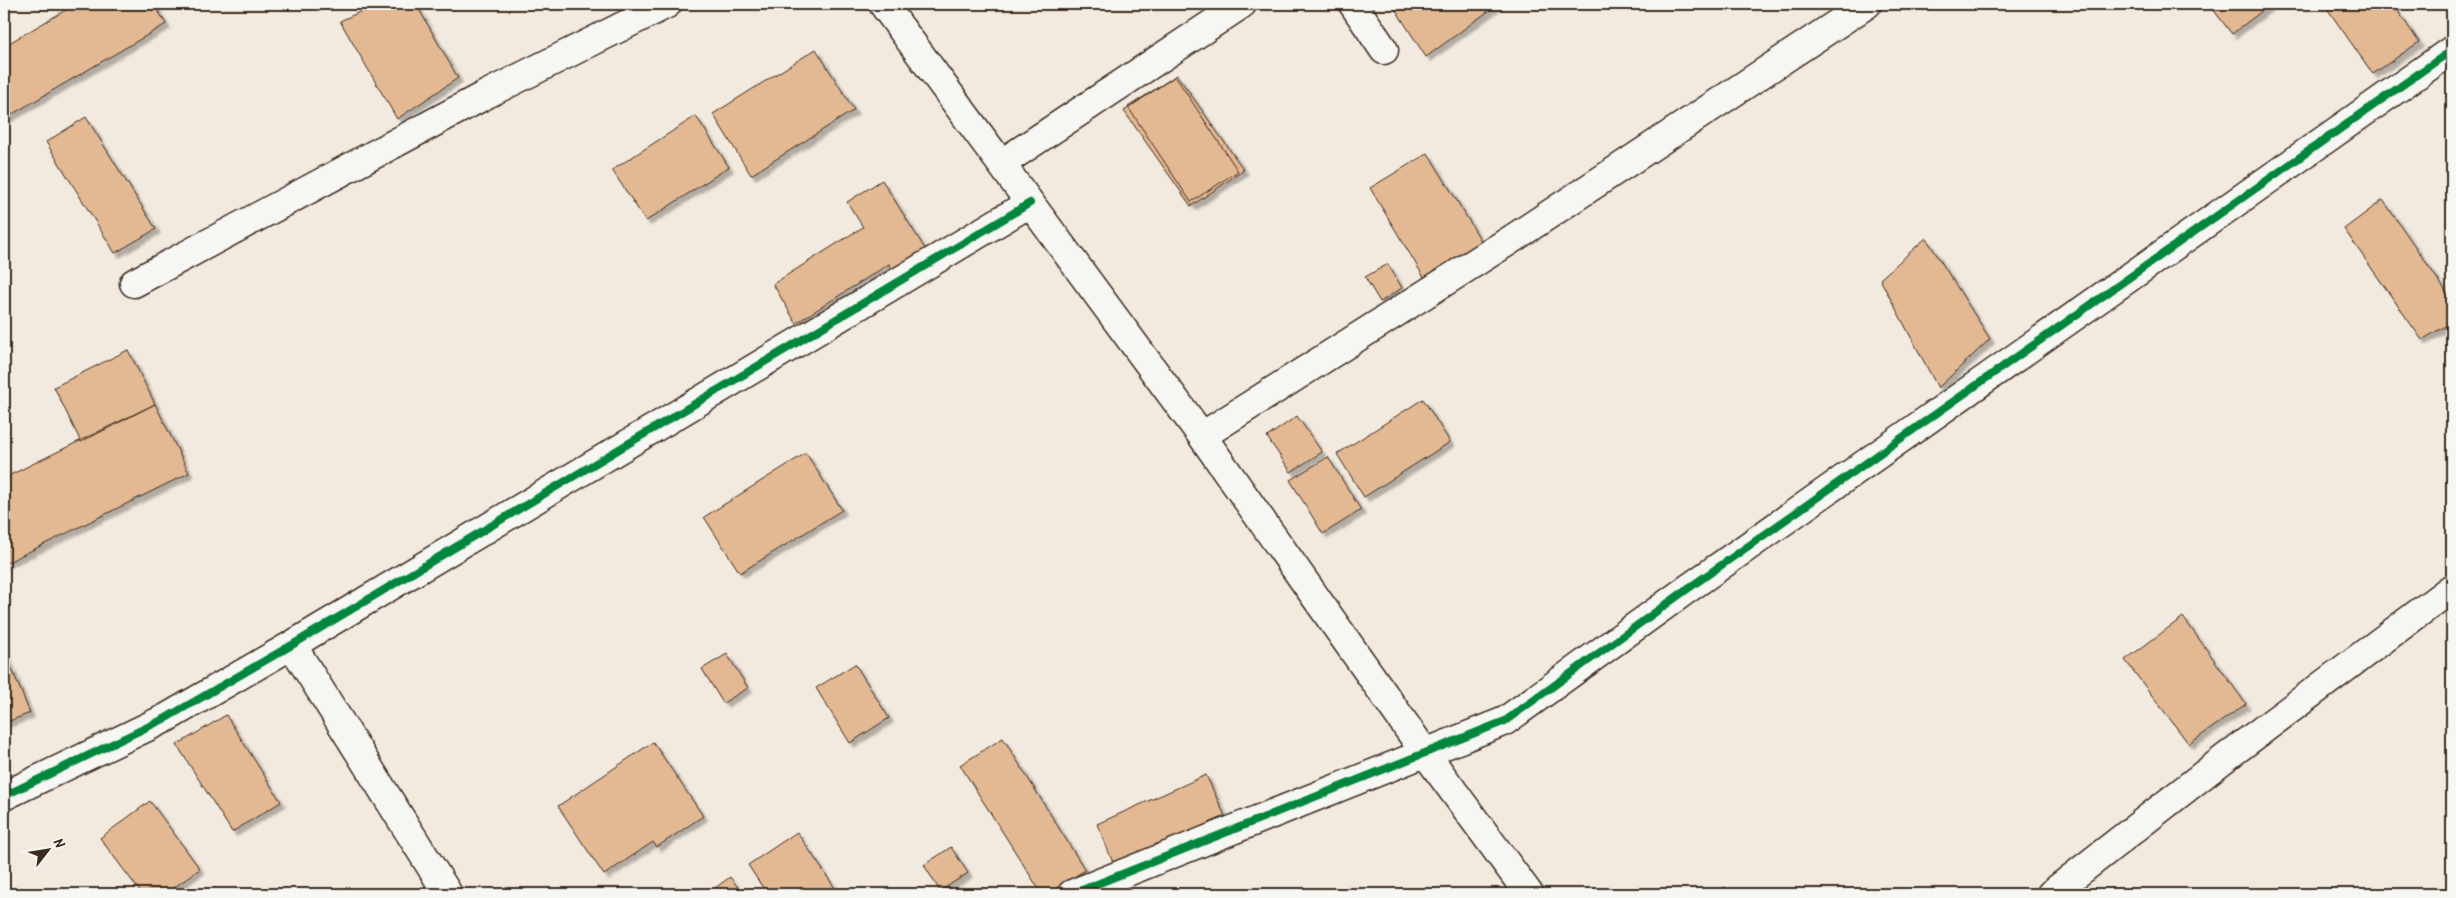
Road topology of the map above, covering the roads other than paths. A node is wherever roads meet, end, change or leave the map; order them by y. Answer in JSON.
{"nodes":[{"id":1,"x":667,"y":4,"type":"edge"},
{"id":2,"x":883,"y":4,"type":"edge"},
{"id":3,"x":1242,"y":4,"type":"edge"},
{"id":4,"x":1353,"y":4,"type":"edge"},
{"id":5,"x":1867,"y":4,"type":"edge"},
{"id":6,"x":1384,"y":50,"type":"dead end"},
{"id":7,"x":2452,"y":50,"type":"edge"},
{"id":8,"x":1002,"y":163,"type":"junction"},
{"id":9,"x":1030,"y":203,"type":"junction"},
{"id":10,"x":134,"y":283,"type":"dead end"},
{"id":11,"x":1202,"y":436,"type":"junction"},
{"id":12,"x":2452,"y":588,"type":"edge"},
{"id":13,"x":292,"y":645,"type":"junction"},
{"id":14,"x":1426,"y":754,"type":"junction"},
{"id":15,"x":4,"y":796,"type":"edge"},
{"id":16,"x":448,"y":894,"type":"edge"},
{"id":17,"x":1072,"y":894,"type":"edge"},
{"id":18,"x":1529,"y":894,"type":"edge"},
{"id":19,"x":2051,"y":894,"type":"edge"}],
"edges":[{"from":1,"to":10,"type":"street"},
{"from":2,"to":8,"type":"street"},
{"from":3,"to":8,"type":"street"},
{"from":4,"to":6,"type":"street"},
{"from":5,"to":11,"type":"street"},
{"from":7,"to":14,"type":"street"},
{"from":8,"to":9,"type":"street"},
{"from":9,"to":11,"type":"street"},
{"from":9,"to":13,"type":"street"},
{"from":11,"to":14,"type":"street"},
{"from":12,"to":19,"type":"street"},
{"from":13,"to":15,"type":"street"},
{"from":13,"to":16,"type":"street"},
{"from":14,"to":17,"type":"street"},
{"from":14,"to":18,"type":"street"}]}
